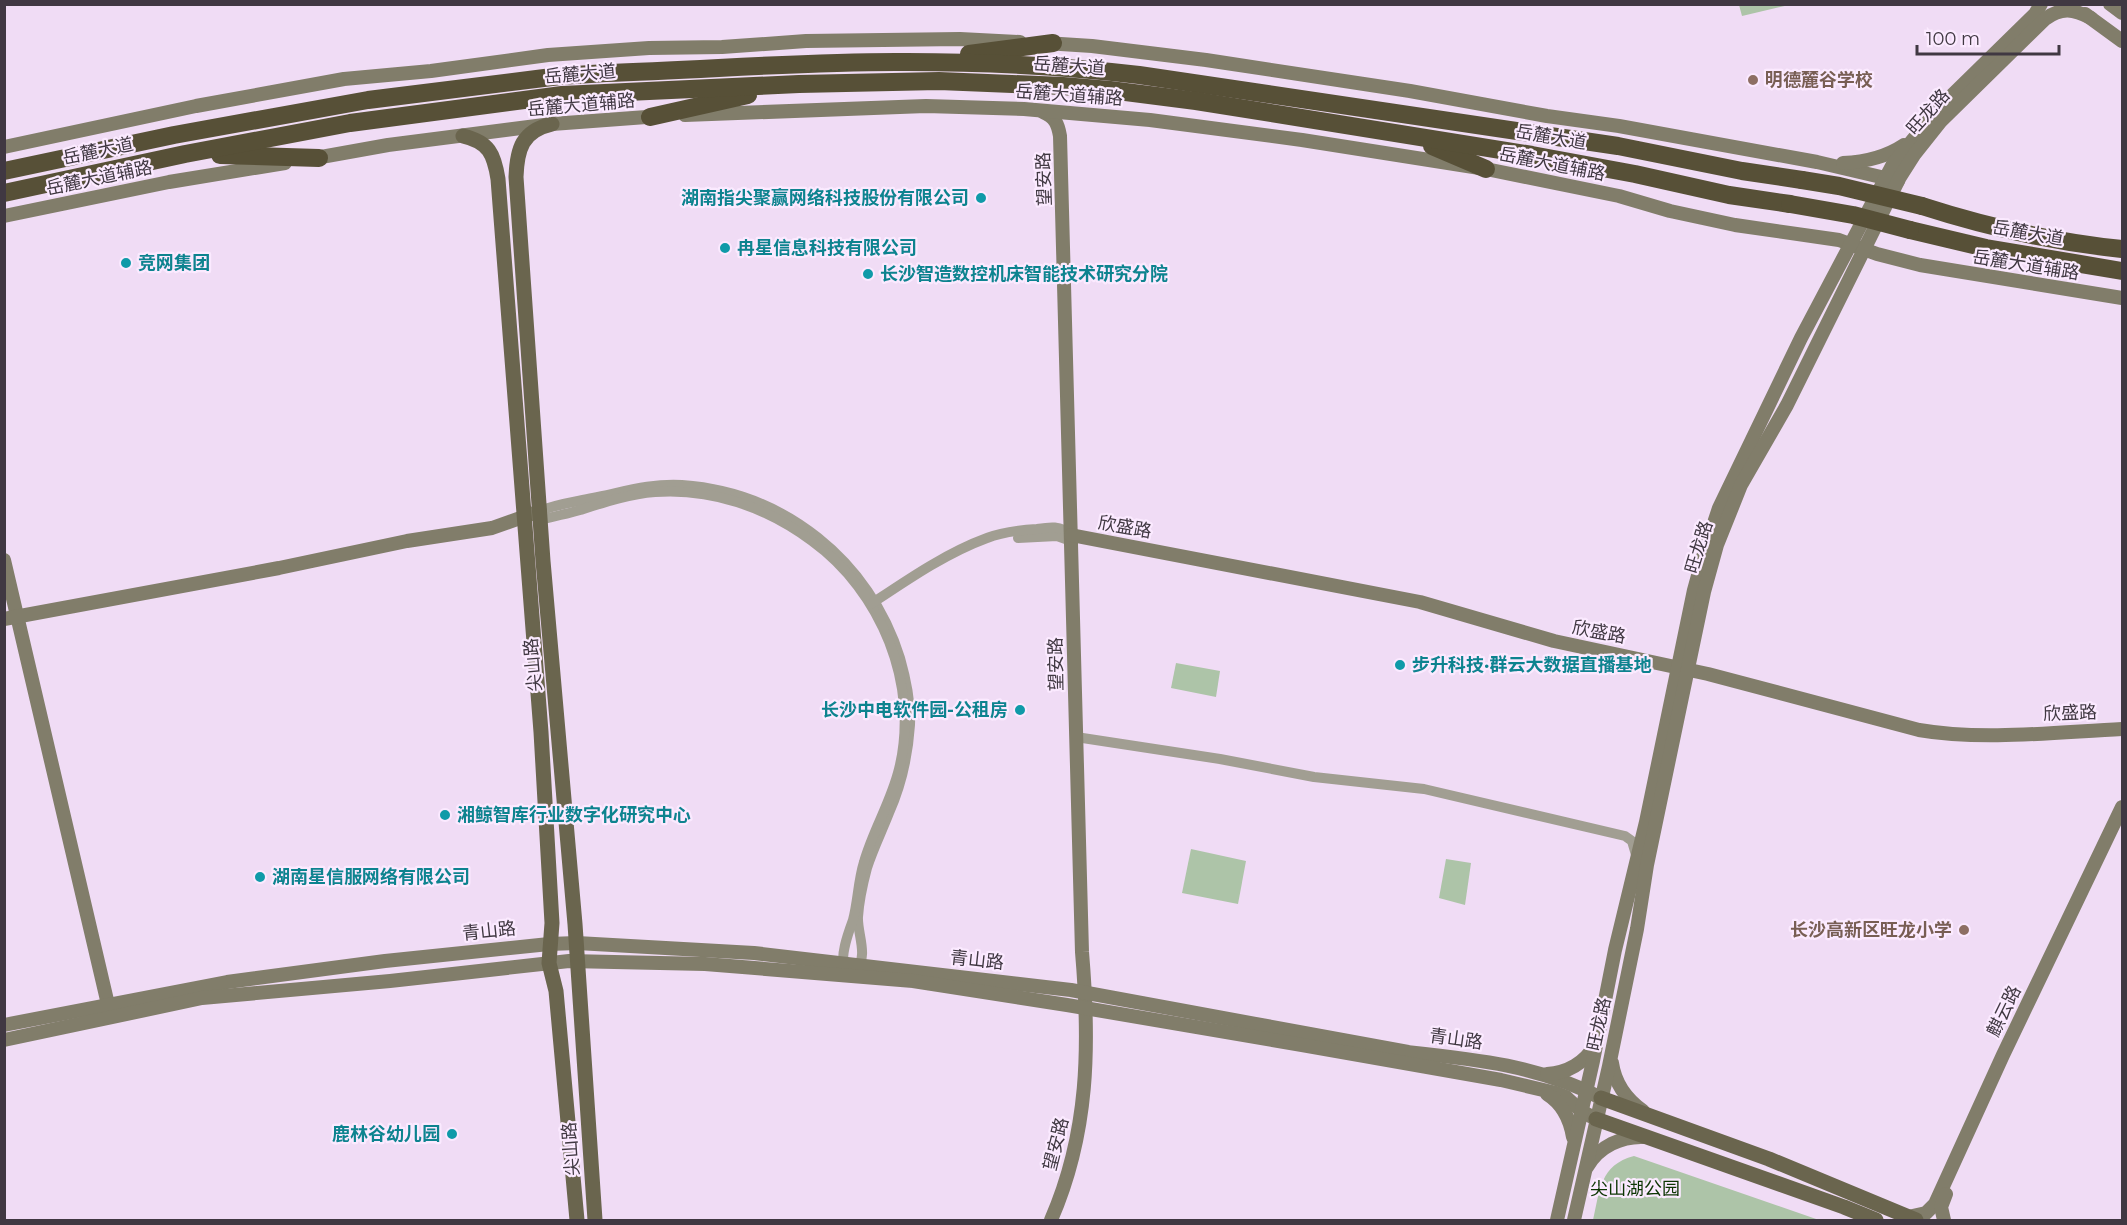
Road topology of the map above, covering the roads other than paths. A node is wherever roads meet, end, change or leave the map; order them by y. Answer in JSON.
{"nodes":[{"id":1,"x":2040,"y":4,"type":"edge"},
{"id":2,"x":2074,"y":4,"type":"edge"},
{"id":3,"x":2110,"y":4,"type":"edge"},
{"id":4,"x":2122,"y":13,"type":"edge"},
{"id":5,"x":2091,"y":18,"type":"junction"},
{"id":6,"x":2122,"y":41,"type":"edge"},
{"id":7,"x":1053,"y":43,"type":"junction"},
{"id":8,"x":905,"y":62,"type":"junction"},
{"id":9,"x":799,"y":84,"type":"junction"},
{"id":10,"x":1041,"y":111,"type":"junction"},
{"id":11,"x":1085,"y":114,"type":"junction"},
{"id":12,"x":650,"y":117,"type":"junction"},
{"id":13,"x":552,"y":124,"type":"junction"},
{"id":14,"x":1917,"y":134,"type":"junction"},
{"id":15,"x":1406,"y":135,"type":"junction"},
{"id":16,"x":463,"y":136,"type":"junction"},
{"id":17,"x":4,"y":147,"type":"edge"},
{"id":18,"x":185,"y":154,"type":"junction"},
{"id":19,"x":318,"y":158,"type":"junction"},
{"id":20,"x":1817,"y":162,"type":"junction"},
{"id":21,"x":1486,"y":169,"type":"junction"},
{"id":22,"x":4,"y":171,"type":"edge"},
{"id":23,"x":1892,"y":179,"type":"junction"},
{"id":24,"x":4,"y":193,"type":"edge"},
{"id":25,"x":4,"y":216,"type":"edge"},
{"id":26,"x":1850,"y":244,"type":"junction"},
{"id":27,"x":1865,"y":249,"type":"junction"},
{"id":28,"x":2122,"y":249,"type":"edge"},
{"id":29,"x":2122,"y":271,"type":"edge"},
{"id":30,"x":2122,"y":298,"type":"edge"},
{"id":31,"x":540,"y":515,"type":"junction"},
{"id":32,"x":524,"y":520,"type":"junction"},
{"id":33,"x":1073,"y":539,"type":"junction"},
{"id":34,"x":4,"y":560,"type":"edge"},
{"id":35,"x":4,"y":579,"type":"edge"},
{"id":36,"x":874,"y":605,"type":"junction"},
{"id":37,"x":12,"y":620,"type":"edge"},
{"id":38,"x":1682,"y":670,"type":"junction"},
{"id":39,"x":2122,"y":731,"type":"edge"},
{"id":40,"x":1079,"y":735,"type":"junction"},
{"id":41,"x":2122,"y":807,"type":"edge"},
{"id":42,"x":2122,"y":818,"type":"edge"},
{"id":43,"x":1646,"y":822,"type":"junction"},
{"id":44,"x":1637,"y":860,"type":"junction"},
{"id":45,"x":577,"y":943,"type":"junction"},
{"id":46,"x":549,"y":944,"type":"junction"},
{"id":47,"x":578,"y":961,"type":"junction"},
{"id":48,"x":549,"y":963,"type":"junction"},
{"id":49,"x":843,"y":964,"type":"junction"},
{"id":50,"x":855,"y":971,"type":"junction"},
{"id":51,"x":1088,"y":993,"type":"junction"},
{"id":52,"x":1088,"y":1008,"type":"junction"},
{"id":53,"x":107,"y":1012,"type":"junction"},
{"id":54,"x":4,"y":1025,"type":"edge"},
{"id":55,"x":1599,"y":1035,"type":"junction"},
{"id":56,"x":4,"y":1040,"type":"edge"},
{"id":57,"x":1613,"y":1046,"type":"junction"},
{"id":58,"x":1542,"y":1074,"type":"junction"},
{"id":59,"x":1528,"y":1086,"type":"junction"},
{"id":60,"x":1586,"y":1090,"type":"junction"},
{"id":61,"x":1601,"y":1098,"type":"junction"},
{"id":62,"x":1581,"y":1111,"type":"junction"},
{"id":63,"x":1655,"y":1118,"type":"junction"},
{"id":64,"x":1596,"y":1119,"type":"junction"},
{"id":65,"x":1650,"y":1138,"type":"junction"},
{"id":66,"x":1573,"y":1146,"type":"junction"},
{"id":67,"x":1584,"y":1174,"type":"junction"},
{"id":68,"x":1912,"y":1219,"type":"edge"},
{"id":69,"x":577,"y":1221,"type":"edge"},
{"id":70,"x":595,"y":1221,"type":"edge"},
{"id":71,"x":1051,"y":1221,"type":"edge"},
{"id":72,"x":1057,"y":1221,"type":"edge"},
{"id":73,"x":1557,"y":1221,"type":"edge"},
{"id":74,"x":1574,"y":1221,"type":"edge"},
{"id":75,"x":1876,"y":1221,"type":"edge"},
{"id":76,"x":1944,"y":1221,"type":"edge"}],
"edges":[{"from":1,"to":14,"type":"main road","name":"旺龙路"},
{"from":2,"to":5,"type":"main road"},
{"from":3,"to":4,"type":"main road"},
{"from":5,"to":6,"type":"main road"},
{"from":5,"to":23,"type":"main road","name":"旺龙路"},
{"from":7,"to":8,"type":"highway"},
{"from":7,"to":17,"type":"main road"},
{"from":7,"to":20,"type":"main road"},
{"from":8,"to":22,"type":"highway","name":"岳麓大道"},
{"from":8,"to":28,"type":"highway","name":"岳麓大道","bridge":true},
{"from":9,"to":12,"type":"highway"},
{"from":9,"to":15,"type":"highway","name":"岳麓大道"},
{"from":9,"to":18,"type":"highway","name":"岳麓大道"},
{"from":10,"to":11,"type":"main road","name":"岳麓大道辅路"},
{"from":10,"to":12,"type":"main road","name":"岳麓大道辅路"},
{"from":10,"to":33,"type":"main road","name":"望安路"},
{"from":11,"to":21,"type":"main road","name":"岳麓大道辅路"},
{"from":11,"to":33,"type":"main road","name":"望安路"},
{"from":12,"to":13,"type":"main road","name":"岳麓大道辅路"},
{"from":13,"to":16,"type":"main road","name":"岳麓大道辅路"},
{"from":13,"to":31,"type":"main road","name":"尖山路"},
{"from":14,"to":20,"type":"main road"},
{"from":14,"to":23,"type":"main road","name":"旺龙路"},
{"from":15,"to":21,"type":"highway"},
{"from":15,"to":29,"type":"highway","name":"岳麓大道","bridge":true},
{"from":16,"to":19,"type":"main road","name":"岳麓大道辅路"},
{"from":16,"to":32,"type":"main road","name":"尖山路"},
{"from":18,"to":19,"type":"highway"},
{"from":18,"to":24,"type":"highway","name":"岳麓大道"},
{"from":19,"to":25,"type":"main road","name":"岳麓大道辅路"},
{"from":20,"to":23,"type":"main road"},
{"from":21,"to":26,"type":"main road","name":"岳麓大道辅路"},
{"from":23,"to":26,"type":"main road","name":"旺龙路"},
{"from":23,"to":27,"type":"main road","name":"旺龙路"},
{"from":26,"to":27,"type":"main road","name":"岳麓大道辅路"},
{"from":26,"to":38,"type":"main road","name":"旺龙路"},
{"from":27,"to":30,"type":"main road","name":"岳麓大道辅路"},
{"from":27,"to":38,"type":"main road","name":"旺龙路"},
{"from":31,"to":32,"type":"main road"},
{"from":31,"to":36,"type":"street"},
{"from":31,"to":45,"type":"main road","name":"尖山路"},
{"from":32,"to":37,"type":"main road"},
{"from":32,"to":46,"type":"main road","name":"尖山路"},
{"from":33,"to":36,"type":"street"},
{"from":33,"to":38,"type":"main road","name":"欣盛路"},
{"from":33,"to":40,"type":"main road","name":"望安路"},
{"from":34,"to":37,"type":"main road"},
{"from":35,"to":37,"type":"main road"},
{"from":36,"to":49,"type":"street"},
{"from":36,"to":50,"type":"street"},
{"from":37,"to":53,"type":"main road"},
{"from":38,"to":39,"type":"main road","name":"欣盛路"},
{"from":38,"to":43,"type":"main road","name":"旺龙路"},
{"from":38,"to":57,"type":"main road","name":"旺龙路"},
{"from":40,"to":43,"type":"street"},
{"from":40,"to":44,"type":"street"},
{"from":40,"to":51,"type":"main road","name":"望安路"},
{"from":41,"to":68,"type":"main road","name":"麒云路"},
{"from":42,"to":76,"type":"main road","name":"麒云路"},
{"from":43,"to":44,"type":"main road","name":"旺龙路"},
{"from":44,"to":55,"type":"main road","name":"旺龙路"},
{"from":45,"to":46,"type":"main road","name":"青山路"},
{"from":45,"to":47,"type":"main road","name":"尖山路"},
{"from":45,"to":49,"type":"main road","name":"青山路"},
{"from":46,"to":48,"type":"main road","name":"尖山路"},
{"from":46,"to":53,"type":"main road","name":"青山路"},
{"from":47,"to":48,"type":"main road","name":"青山路"},
{"from":47,"to":50,"type":"main road","name":"青山路"},
{"from":47,"to":70,"type":"main road","name":"尖山路"},
{"from":48,"to":53,"type":"main road","name":"青山路"},
{"from":48,"to":69,"type":"main road","name":"尖山路"},
{"from":49,"to":50,"type":"main road","name":"青山路"},
{"from":50,"to":51,"type":"main road","name":"青山路"},
{"from":50,"to":52,"type":"main road","name":"青山路"},
{"from":51,"to":52,"type":"main road","name":"望安路"},
{"from":51,"to":58,"type":"main road","name":"青山路"},
{"from":52,"to":59,"type":"main road","name":"青山路"},
{"from":52,"to":71,"type":"main road","name":"望安路"},
{"from":52,"to":72,"type":"main road","name":"望安路"},
{"from":53,"to":54,"type":"main road","name":"青山路"},
{"from":53,"to":56,"type":"main road","name":"青山路"},
{"from":55,"to":58,"type":"main road"},
{"from":55,"to":60,"type":"main road","name":"旺龙路"},
{"from":57,"to":61,"type":"main road","name":"旺龙路"},
{"from":57,"to":63,"type":"main road"},
{"from":58,"to":60,"type":"main road","name":"青山路"},
{"from":59,"to":62,"type":"main road","name":"青山路"},
{"from":59,"to":66,"type":"main road"},
{"from":60,"to":61,"type":"main road","name":"青山路"},
{"from":60,"to":62,"type":"main road","name":"旺龙路"},
{"from":61,"to":63,"type":"main road","name":"青山路"},
{"from":61,"to":64,"type":"main road","name":"旺龙路"},
{"from":62,"to":64,"type":"main road","name":"青山路"},
{"from":62,"to":66,"type":"main road","name":"旺龙路"},
{"from":63,"to":68,"type":"main road","name":"青山路"},
{"from":64,"to":65,"type":"main road","name":"青山路"},
{"from":64,"to":67,"type":"main road","name":"旺龙路"},
{"from":65,"to":67,"type":"main road"},
{"from":65,"to":75,"type":"main road","name":"青山路"},
{"from":66,"to":73,"type":"main road","name":"旺龙路"},
{"from":67,"to":74,"type":"main road","name":"旺龙路"}]}
